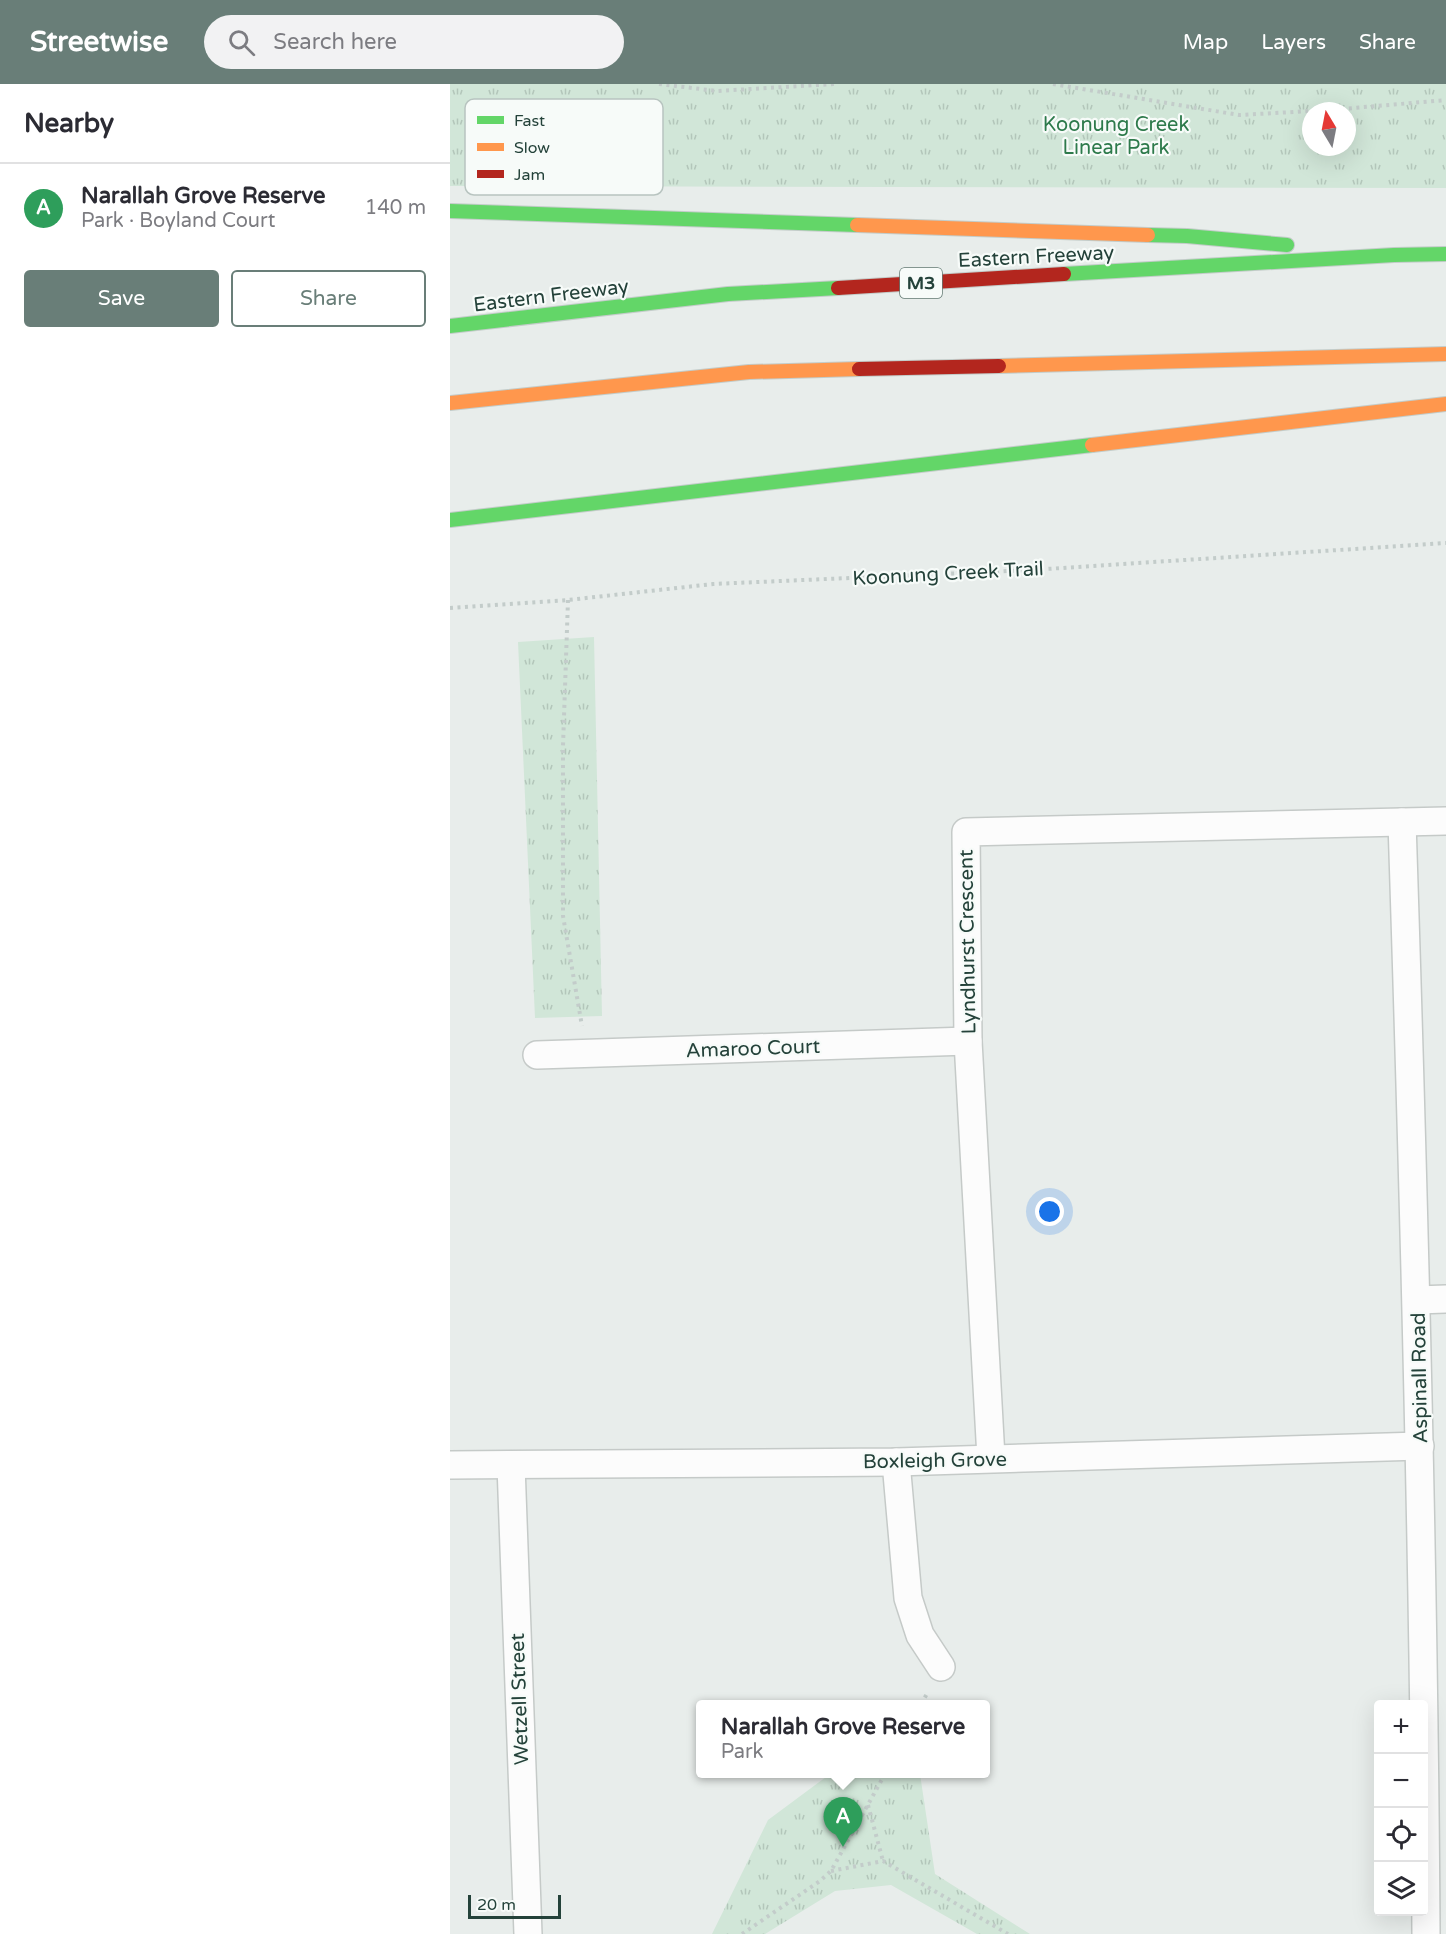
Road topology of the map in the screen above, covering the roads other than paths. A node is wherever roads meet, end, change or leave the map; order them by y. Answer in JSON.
{"nodes":[{"id":1,"x":450,"y":211,"type":"edge"},
{"id":2,"x":1446,"y":254,"type":"edge"},
{"id":3,"x":1394,"y":255,"type":"junction"},
{"id":4,"x":450,"y":326,"type":"edge"},
{"id":5,"x":1446,"y":354,"type":"edge"},
{"id":6,"x":450,"y":403,"type":"edge"},
{"id":7,"x":1446,"y":404,"type":"edge"},
{"id":8,"x":450,"y":520,"type":"edge"},
{"id":9,"x":1446,"y":821,"type":"edge"},
{"id":10,"x":1402,"y":822,"type":"junction"},
{"id":11,"x":969,"y":1041,"type":"junction"},
{"id":12,"x":537,"y":1054,"type":"dead end"},
{"id":13,"x":1446,"y":1299,"type":"edge"},
{"id":14,"x":1417,"y":1300,"type":"junction"},
{"id":15,"x":1420,"y":1446,"type":"junction"},
{"id":16,"x":991,"y":1458,"type":"junction"},
{"id":17,"x":896,"y":1462,"type":"junction"},
{"id":18,"x":450,"y":1465,"type":"edge"},
{"id":19,"x":511,"y":1465,"type":"junction"},
{"id":20,"x":941,"y":1667,"type":"dead end"},
{"id":21,"x":1436,"y":1716,"type":"edge"},
{"id":22,"x":528,"y":1934,"type":"edge"},
{"id":23,"x":1426,"y":1934,"type":"edge"}],
"edges":[{"from":1,"to":3,"type":"highway"},
{"from":2,"to":3,"type":"highway","name":"Eastern Freeway","number":"M3"},
{"from":3,"to":4,"type":"highway","name":"Eastern Freeway","number":"M3"},
{"from":5,"to":6,"type":"highway"},
{"from":7,"to":8,"type":"highway"},
{"from":9,"to":10,"type":"street","name":"Lyndhurst Crescent"},
{"from":10,"to":11,"type":"street","name":"Lyndhurst Crescent"},
{"from":10,"to":14,"type":"street","name":"Aspinall Road"},
{"from":11,"to":12,"type":"street","name":"Amaroo Court"},
{"from":11,"to":16,"type":"street","name":"Lyndhurst Crescent"},
{"from":13,"to":14,"type":"street"},
{"from":14,"to":15,"type":"street","name":"Aspinall Road"},
{"from":15,"to":16,"type":"street","name":"Boxleigh Grove"},
{"from":15,"to":21,"type":"street","name":"Aspinall Road"},
{"from":16,"to":17,"type":"street","name":"Boxleigh Grove"},
{"from":17,"to":19,"type":"street","name":"Boxleigh Grove"},
{"from":17,"to":20,"type":"street"},
{"from":18,"to":19,"type":"street","name":"Boxleigh Grove"},
{"from":19,"to":22,"type":"street","name":"Wetzell Street"},
{"from":21,"to":23,"type":"street","name":"Aspinall Road"}]}
